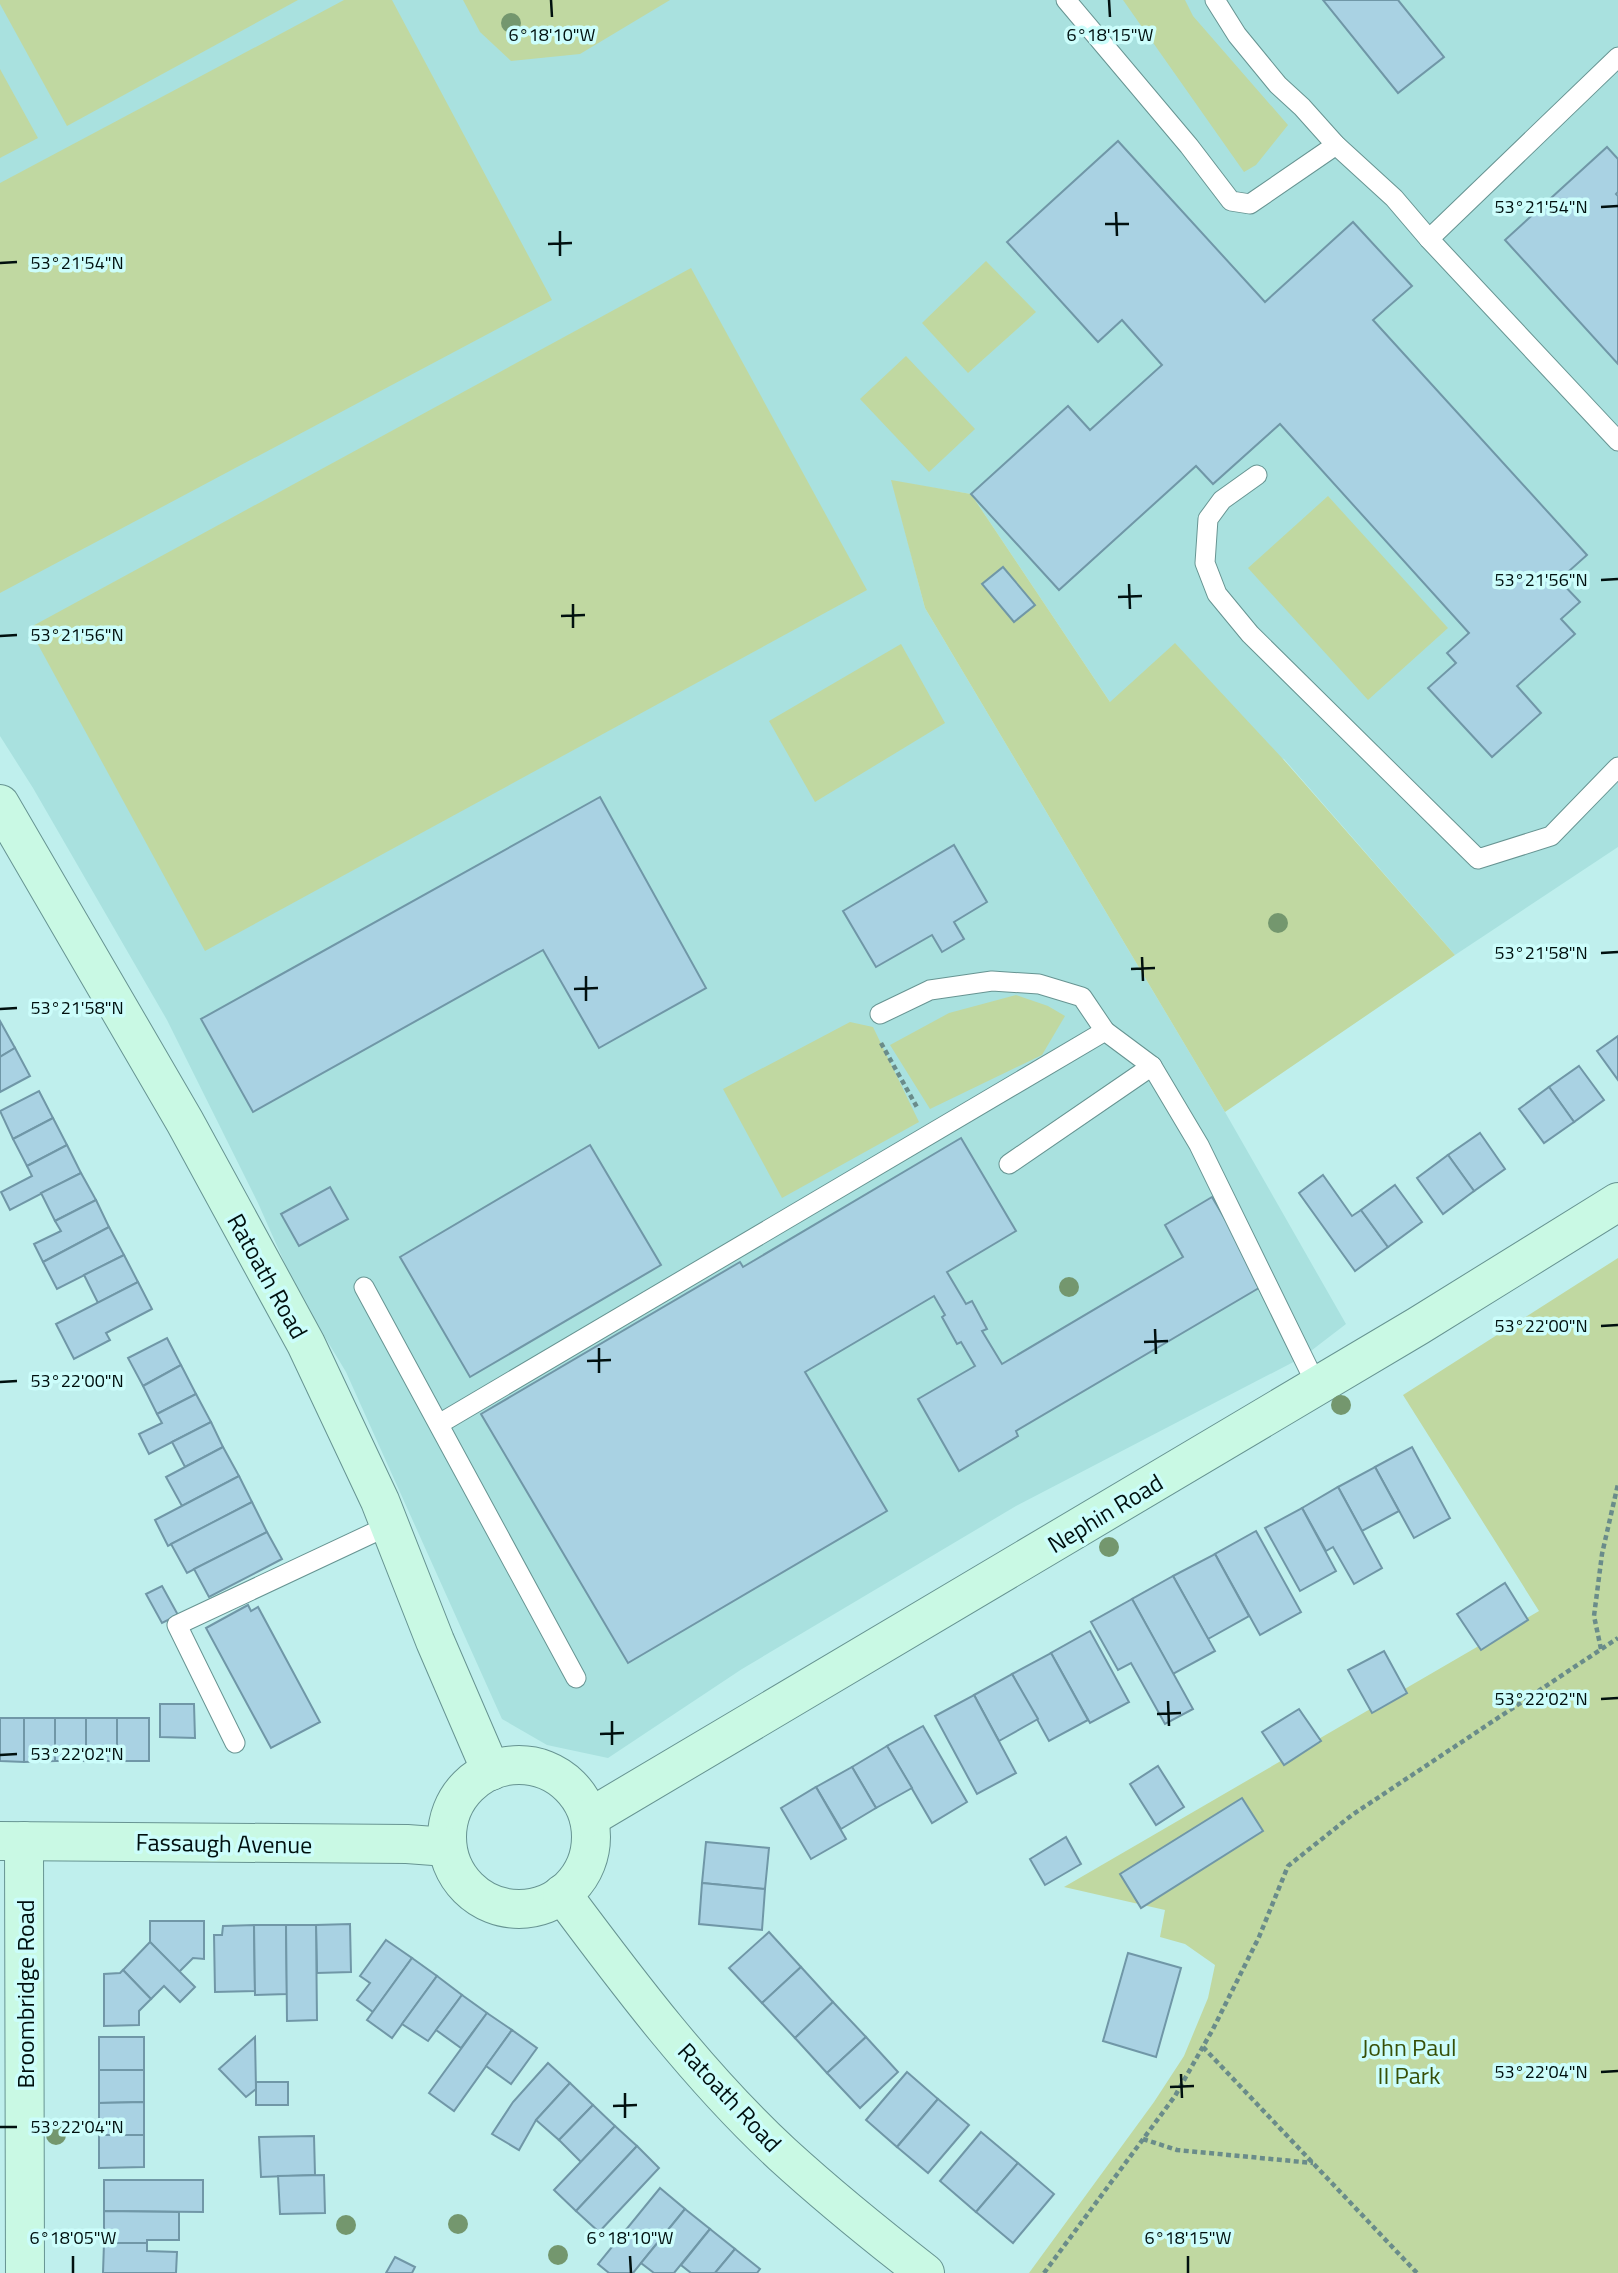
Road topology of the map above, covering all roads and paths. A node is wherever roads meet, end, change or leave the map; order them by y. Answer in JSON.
{"nodes":[{"id":1,"x":1066,"y":0,"type":"edge"},
{"id":2,"x":1215,"y":0,"type":"edge"},
{"id":3,"x":1618,"y":57,"type":"edge"},
{"id":4,"x":1336,"y":145,"type":"junction"},
{"id":5,"x":1429,"y":239,"type":"junction"},
{"id":6,"x":1618,"y":442,"type":"edge"},
{"id":7,"x":1257,"y":475,"type":"dead end"},
{"id":8,"x":1618,"y":767,"type":"edge"},
{"id":9,"x":0,"y":804,"type":"edge"},
{"id":10,"x":880,"y":1014,"type":"joint"},
{"id":11,"x":1105,"y":1031,"type":"junction"},
{"id":12,"x":1152,"y":1066,"type":"junction"},
{"id":13,"x":932,"y":1134,"type":"junction"},
{"id":14,"x":1009,"y":1164,"type":"dead end"},
{"id":15,"x":1618,"y":1202,"type":"edge"},
{"id":16,"x":364,"y":1287,"type":"dead end"},
{"id":17,"x":1317,"y":1386,"type":"junction"},
{"id":18,"x":439,"y":1424,"type":"junction"},
{"id":19,"x":1618,"y":1483,"type":"edge"},
{"id":20,"x":390,"y":1525,"type":"junction"},
{"id":21,"x":1618,"y":1638,"type":"edge"},
{"id":22,"x":1601,"y":1649,"type":"junction"},
{"id":23,"x":576,"y":1678,"type":"dead end"},
{"id":24,"x":235,"y":1743,"type":"dead end"},
{"id":25,"x":491,"y":1771,"type":"junction"},
{"id":26,"x":589,"y":1818,"type":"junction"},
{"id":27,"x":12,"y":1841,"type":"edge"},
{"id":28,"x":447,"y":1847,"type":"junction"},
{"id":29,"x":562,"y":1894,"type":"junction"},
{"id":30,"x":1203,"y":2047,"type":"junction"},
{"id":31,"x":1143,"y":2139,"type":"junction"},
{"id":32,"x":1314,"y":2164,"type":"junction"},
{"id":33,"x":25,"y":2273,"type":"edge"},
{"id":34,"x":925,"y":2273,"type":"edge"},
{"id":35,"x":1044,"y":2273,"type":"edge"},
{"id":36,"x":1417,"y":2273,"type":"edge"}],
"edges":[{"from":1,"to":4,"type":"lane"},
{"from":2,"to":4,"type":"lane"},
{"from":3,"to":5,"type":"lane"},
{"from":4,"to":5,"type":"lane"},
{"from":5,"to":6,"type":"lane"},
{"from":7,"to":8,"type":"lane"},
{"from":9,"to":20,"type":"main road","name":"Ratoath Road"},
{"from":10,"to":11,"type":"lane"},
{"from":10,"to":13,"type":"path"},
{"from":11,"to":12,"type":"lane"},
{"from":11,"to":13,"type":"lane"},
{"from":12,"to":14,"type":"lane"},
{"from":12,"to":17,"type":"lane"},
{"from":13,"to":18,"type":"lane"},
{"from":15,"to":17,"type":"main road","name":"Nephin Road"},
{"from":16,"to":18,"type":"lane"},
{"from":17,"to":26,"type":"main road","name":"Nephin Road"},
{"from":18,"to":23,"type":"lane"},
{"from":19,"to":22,"type":"path"},
{"from":20,"to":24,"type":"lane"},
{"from":20,"to":25,"type":"main road","name":"Ratoath Road"},
{"from":21,"to":22,"type":"path"},
{"from":22,"to":30,"type":"path"},
{"from":25,"to":26,"type":"main road"},
{"from":25,"to":28,"type":"main road"},
{"from":26,"to":29,"type":"main road"},
{"from":27,"to":28,"type":"main road","name":"Fassaugh Avenue"},
{"from":27,"to":33,"type":"main road","name":"Broombridge Road"},
{"from":28,"to":29,"type":"main road"},
{"from":29,"to":34,"type":"main road","name":"Ratoath Road"},
{"from":30,"to":31,"type":"path"},
{"from":30,"to":32,"type":"path"},
{"from":31,"to":32,"type":"path"},
{"from":31,"to":35,"type":"path"},
{"from":32,"to":36,"type":"path"}]}
